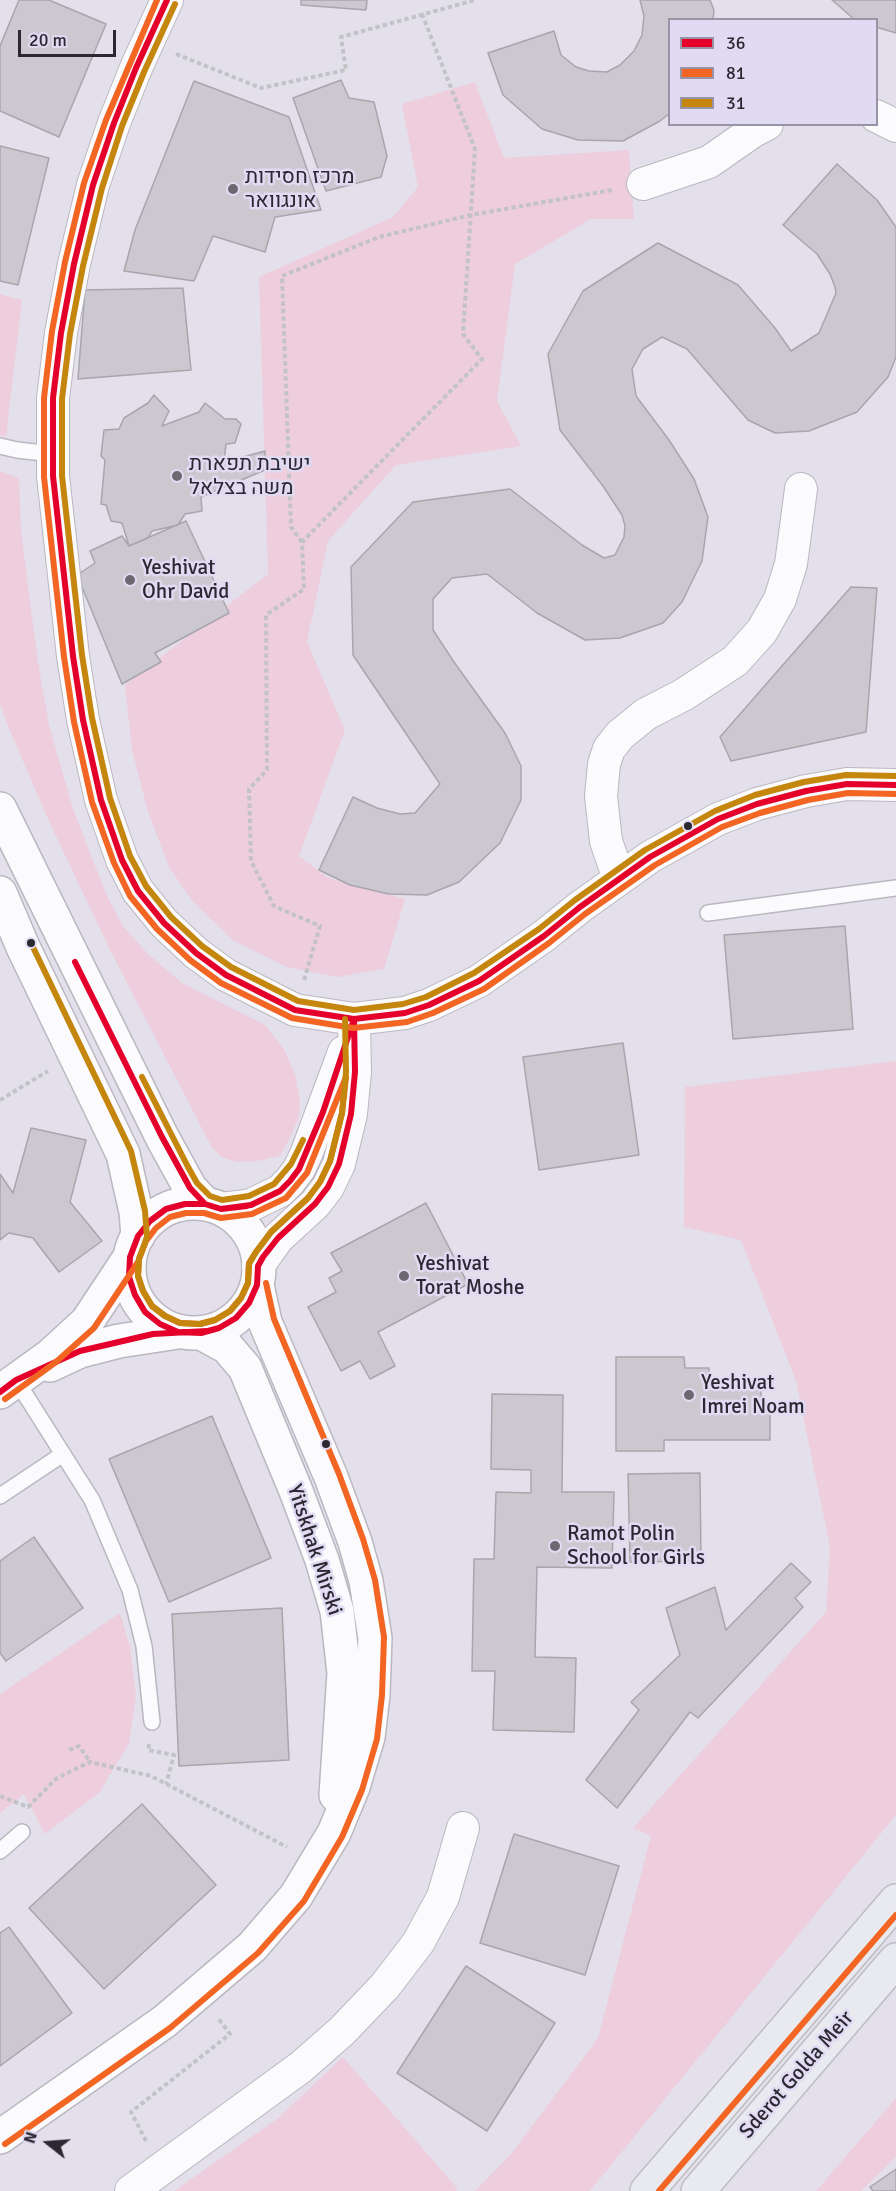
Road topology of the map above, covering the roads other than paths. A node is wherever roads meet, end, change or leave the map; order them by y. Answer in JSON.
{"nodes":[{"id":1,"x":167,"y":0,"type":"edge"},
{"id":2,"x":878,"y":117,"type":"edge"},
{"id":3,"x":763,"y":126,"type":"edge"},
{"id":4,"x":896,"y":126,"type":"edge"},
{"id":5,"x":644,"y":184,"type":"road end"},
{"id":6,"x":0,"y":446,"type":"edge"},
{"id":7,"x":53,"y":454,"type":"junction"},
{"id":8,"x":801,"y":489,"type":"dead end"},
{"id":9,"x":896,"y":785,"type":"edge"},
{"id":10,"x":0,"y":809,"type":"edge"},
{"id":11,"x":619,"y":879,"type":"junction"},
{"id":12,"x":896,"y":888,"type":"edge"},
{"id":13,"x":0,"y":893,"type":"edge"},
{"id":14,"x":708,"y":913,"type":"dead end"},
{"id":15,"x":354,"y":1019,"type":"junction"},
{"id":16,"x":213,"y":1207,"type":"junction"},
{"id":17,"x":134,"y":1246,"type":"junction"},
{"id":18,"x":257,"y":1275,"type":"junction"},
{"id":19,"x":190,"y":1332,"type":"junction"},
{"id":20,"x":8,"y":1386,"type":"edge"},
{"id":21,"x":63,"y":1455,"type":"junction"},
{"id":22,"x":0,"y":1496,"type":"edge"},
{"id":23,"x":152,"y":1722,"type":"dead end"},
{"id":24,"x":463,"y":1828,"type":"dead end"},
{"id":25,"x":22,"y":1832,"type":"dead end"},
{"id":26,"x":334,"y":1833,"type":"junction"},
{"id":27,"x":0,"y":1851,"type":"edge"},
{"id":28,"x":896,"y":1901,"type":"edge"},
{"id":29,"x":896,"y":1960,"type":"edge"},
{"id":30,"x":0,"y":2137,"type":"edge"},
{"id":31,"x":131,"y":2191,"type":"edge"},
{"id":32,"x":647,"y":2191,"type":"edge"},
{"id":33,"x":698,"y":2191,"type":"edge"}],
"edges":[{"from":1,"to":7,"type":"street"},
{"from":2,"to":4,"type":"street"},
{"from":3,"to":5,"type":"street"},
{"from":6,"to":7,"type":"lane"},
{"from":7,"to":15,"type":"street"},
{"from":8,"to":11,"type":"street"},
{"from":9,"to":11,"type":"street"},
{"from":10,"to":16,"type":"street"},
{"from":11,"to":15,"type":"street"},
{"from":12,"to":14,"type":"lane"},
{"from":13,"to":17,"type":"street"},
{"from":15,"to":16,"type":"street"},
{"from":15,"to":18,"type":"street"},
{"from":16,"to":17,"type":"street"},
{"from":16,"to":18,"type":"street"},
{"from":17,"to":19,"type":"street"},
{"from":17,"to":20,"type":"street"},
{"from":18,"to":19,"type":"street"},
{"from":18,"to":26,"type":"street","name":"Yitskhak Mirski"},
{"from":19,"to":20,"type":"street"},
{"from":19,"to":26,"type":"street","name":"Yitskhak Mirski"},
{"from":20,"to":21,"type":"lane"},
{"from":21,"to":22,"type":"lane"},
{"from":21,"to":23,"type":"lane"},
{"from":24,"to":31,"type":"street"},
{"from":25,"to":27,"type":"lane"},
{"from":26,"to":30,"type":"street","name":"Yitskhak Mirski"},
{"from":28,"to":32,"type":"main road","name":"Sderot Golda Meir"},
{"from":29,"to":33,"type":"main road","name":"Sderot Golda Meir"}]}
